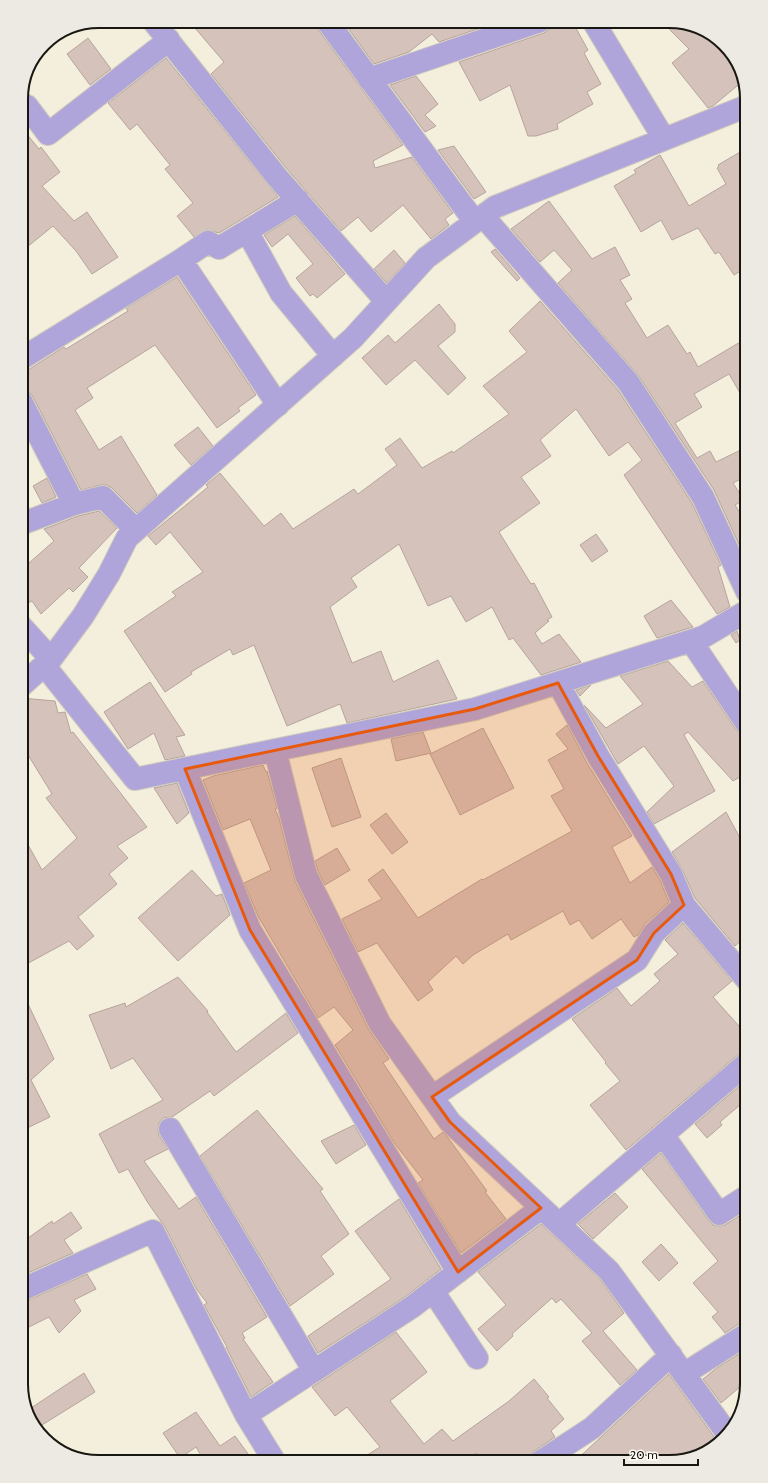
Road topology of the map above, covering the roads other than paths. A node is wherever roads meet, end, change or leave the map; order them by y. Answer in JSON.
{"nodes":[{"id":1,"x":160,"y":28,"type":"edge"},
{"id":2,"x":332,"y":28,"type":"edge"},
{"id":3,"x":519,"y":28,"type":"edge"},
{"id":4,"x":597,"y":28,"type":"edge"},
{"id":5,"x":169,"y":40,"type":"junction"},
{"id":6,"x":369,"y":78,"type":"junction"},
{"id":7,"x":28,"y":107,"type":"edge"},
{"id":8,"x":740,"y":109,"type":"edge"},
{"id":9,"x":664,"y":139,"type":"junction"},
{"id":10,"x":298,"y":200,"type":"junction"},
{"id":11,"x":479,"y":219,"type":"junction"},
{"id":12,"x":247,"y":231,"type":"junction"},
{"id":13,"x":181,"y":260,"type":"junction"},
{"id":14,"x":386,"y":301,"type":"junction"},
{"id":15,"x":28,"y":355,"type":"edge"},
{"id":16,"x":333,"y":356,"type":"junction"},
{"id":17,"x":278,"y":405,"type":"junction"},
{"id":18,"x":28,"y":415,"type":"edge"},
{"id":19,"x":74,"y":504,"type":"junction"},
{"id":20,"x":28,"y":521,"type":"edge"},
{"id":21,"x":136,"y":530,"type":"junction"},
{"id":22,"x":740,"y":577,"type":"edge"},
{"id":23,"x":740,"y":615,"type":"edge"},
{"id":24,"x":28,"y":635,"type":"edge"},
{"id":25,"x":691,"y":641,"type":"junction"},
{"id":26,"x":48,"y":662,"type":"junction"},
{"id":27,"x":28,"y":680,"type":"edge"},
{"id":28,"x":558,"y":683,"type":"junction"},
{"id":29,"x":740,"y":714,"type":"edge"},
{"id":30,"x":274,"y":750,"type":"junction"},
{"id":31,"x":185,"y":769,"type":"junction"},
{"id":32,"x":684,"y":905,"type":"junction"},
{"id":33,"x":740,"y":972,"type":"edge"},
{"id":34,"x":740,"y":1069,"type":"edge"},
{"id":35,"x":432,"y":1097,"type":"junction"},
{"id":36,"x":170,"y":1129,"type":"dead end"},
{"id":37,"x":663,"y":1135,"type":"junction"},
{"id":38,"x":740,"y":1200,"type":"edge"},
{"id":39,"x":541,"y":1208,"type":"junction"},
{"id":40,"x":559,"y":1224,"type":"junction"},
{"id":41,"x":458,"y":1272,"type":"junction"},
{"id":42,"x":28,"y":1287,"type":"edge"},
{"id":43,"x":432,"y":1291,"type":"junction"},
{"id":44,"x":740,"y":1338,"type":"edge"},
{"id":45,"x":670,"y":1355,"type":"junction"},
{"id":46,"x":477,"y":1358,"type":"dead end"},
{"id":47,"x":314,"y":1371,"type":"junction"},
{"id":48,"x":684,"y":1374,"type":"junction"},
{"id":49,"x":246,"y":1415,"type":"junction"},
{"id":50,"x":724,"y":1429,"type":"edge"},
{"id":51,"x":271,"y":1455,"type":"edge"},
{"id":52,"x":551,"y":1455,"type":"edge"}],
"edges":[{"from":1,"to":5,"type":"street"},
{"from":2,"to":6,"type":"street"},
{"from":3,"to":6,"type":"street"},
{"from":4,"to":9,"type":"street"},
{"from":5,"to":7,"type":"street"},
{"from":5,"to":10,"type":"street"},
{"from":6,"to":11,"type":"street"},
{"from":8,"to":9,"type":"street"},
{"from":9,"to":11,"type":"street"},
{"from":10,"to":12,"type":"street"},
{"from":10,"to":14,"type":"street"},
{"from":11,"to":14,"type":"street"},
{"from":11,"to":22,"type":"street"},
{"from":12,"to":13,"type":"street"},
{"from":12,"to":16,"type":"street"},
{"from":13,"to":15,"type":"street"},
{"from":13,"to":17,"type":"street"},
{"from":14,"to":16,"type":"street"},
{"from":16,"to":17,"type":"street"},
{"from":17,"to":21,"type":"street"},
{"from":18,"to":19,"type":"street"},
{"from":19,"to":20,"type":"street"},
{"from":19,"to":21,"type":"street"},
{"from":21,"to":26,"type":"street"},
{"from":23,"to":25,"type":"street"},
{"from":24,"to":26,"type":"street"},
{"from":25,"to":28,"type":"street"},
{"from":25,"to":29,"type":"street"},
{"from":26,"to":27,"type":"street"},
{"from":26,"to":31,"type":"street"},
{"from":28,"to":30,"type":"street"},
{"from":28,"to":32,"type":"street"},
{"from":30,"to":31,"type":"street"},
{"from":30,"to":35,"type":"street"},
{"from":31,"to":41,"type":"street"},
{"from":32,"to":33,"type":"street"},
{"from":32,"to":35,"type":"street"},
{"from":34,"to":37,"type":"street"},
{"from":35,"to":39,"type":"street"},
{"from":36,"to":47,"type":"street"},
{"from":37,"to":38,"type":"street"},
{"from":37,"to":40,"type":"street"},
{"from":39,"to":40,"type":"street"},
{"from":39,"to":41,"type":"street"},
{"from":40,"to":45,"type":"street"},
{"from":41,"to":43,"type":"street"},
{"from":42,"to":49,"type":"street"},
{"from":43,"to":46,"type":"street"},
{"from":43,"to":47,"type":"street"},
{"from":44,"to":48,"type":"street"},
{"from":45,"to":48,"type":"street"},
{"from":45,"to":52,"type":"street"},
{"from":47,"to":49,"type":"street"},
{"from":48,"to":50,"type":"street"},
{"from":49,"to":51,"type":"street"}]}
